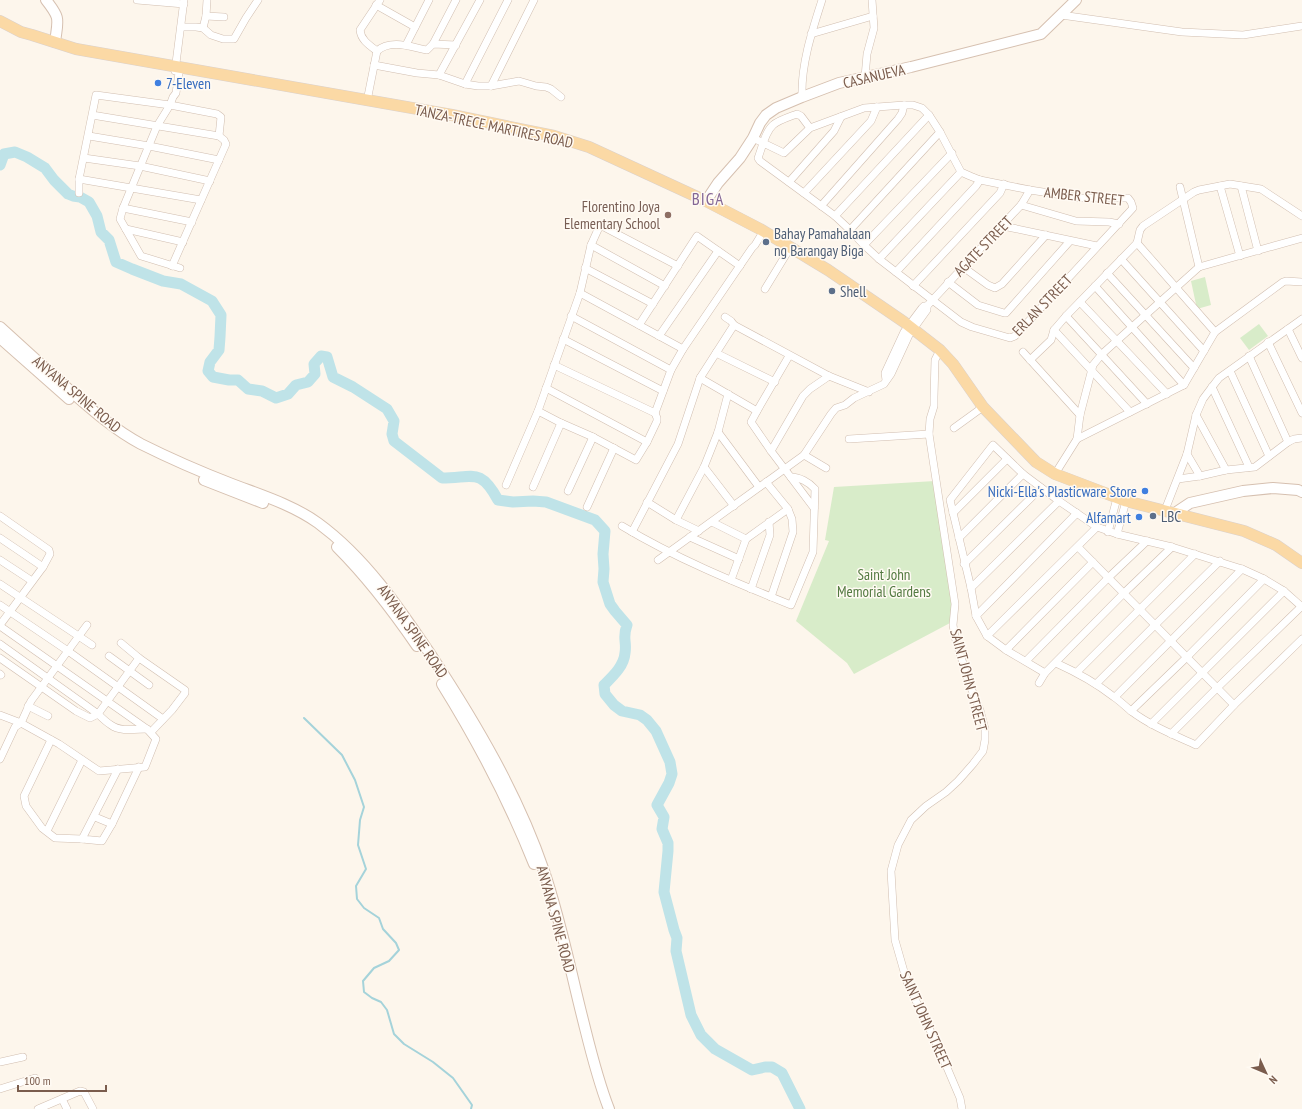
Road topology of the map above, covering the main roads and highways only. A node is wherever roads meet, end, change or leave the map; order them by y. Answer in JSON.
{"nodes":[{"id":1,"x":46,"y":0,"type":"edge"},
{"id":2,"x":1076,"y":0,"type":"edge"},
{"id":3,"x":0,"y":20,"type":"edge"},
{"id":4,"x":55,"y":42,"type":"junction"},
{"id":5,"x":706,"y":201,"type":"junction"},
{"id":6,"x":0,"y":328,"type":"edge"},
{"id":7,"x":0,"y":338,"type":"edge"},
{"id":8,"x":1302,"y":492,"type":"edge"},
{"id":9,"x":1170,"y":511,"type":"junction"},
{"id":10,"x":1302,"y":563,"type":"edge"},
{"id":11,"x":602,"y":1109,"type":"edge"},
{"id":12,"x":609,"y":1109,"type":"edge"}],
"edges":[{"from":1,"to":4,"type":"main road"},
{"from":2,"to":5,"type":"main road","name":"CASANUEVA"},
{"from":3,"to":4,"type":"main road","name":"TANZA-TRECE MARTIRES ROAD"},
{"from":4,"to":5,"type":"main road","name":"TANZA-TRECE MARTIRES ROAD"},
{"from":5,"to":9,"type":"main road","name":"TANZA-TRECE MARTIRES ROAD"},
{"from":6,"to":12,"type":"main road","name":"ANYANA SPINE ROAD"},
{"from":7,"to":11,"type":"main road","name":"ANYANA SPINE ROAD"},
{"from":8,"to":9,"type":"main road"},
{"from":9,"to":10,"type":"main road","name":"TANZA-TRECE MARTIRES ROAD"}]}
